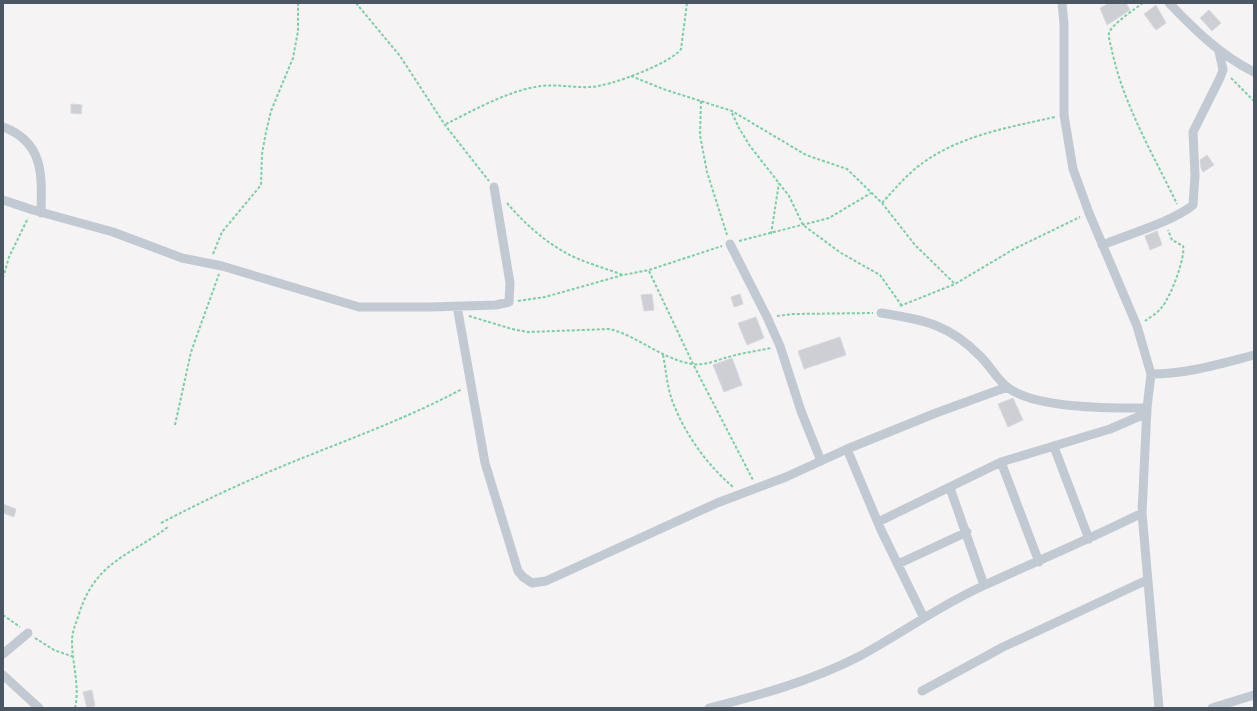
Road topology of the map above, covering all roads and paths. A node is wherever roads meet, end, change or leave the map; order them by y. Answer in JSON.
{"nodes":[{"id":1,"x":298,"y":3,"type":"edge"},
{"id":2,"x":356,"y":3,"type":"edge"},
{"id":3,"x":687,"y":3,"type":"edge"},
{"id":4,"x":1062,"y":3,"type":"edge"},
{"id":5,"x":1143,"y":3,"type":"edge"},
{"id":6,"x":1169,"y":3,"type":"edge"},
{"id":7,"x":1219,"y":51,"type":"junction"},
{"id":8,"x":1223,"y":70,"type":"junction"},
{"id":9,"x":1254,"y":72,"type":"edge"},
{"id":10,"x":630,"y":76,"type":"junction"},
{"id":11,"x":701,"y":100,"type":"junction"},
{"id":12,"x":1254,"y":102,"type":"edge"},
{"id":13,"x":732,"y":111,"type":"junction"},
{"id":14,"x":1064,"y":115,"type":"junction"},
{"id":15,"x":445,"y":125,"type":"junction"},
{"id":16,"x":3,"y":127,"type":"edge"},
{"id":17,"x":779,"y":181,"type":"junction"},
{"id":18,"x":494,"y":186,"type":"junction"},
{"id":19,"x":872,"y":193,"type":"junction"},
{"id":20,"x":3,"y":200,"type":"edge"},
{"id":21,"x":882,"y":203,"type":"junction"},
{"id":22,"x":37,"y":212,"type":"junction"},
{"id":23,"x":1088,"y":213,"type":"junction"},
{"id":24,"x":1180,"y":213,"type":"junction"},
{"id":25,"x":1168,"y":219,"type":"junction"},
{"id":26,"x":803,"y":225,"type":"junction"},
{"id":27,"x":771,"y":234,"type":"junction"},
{"id":28,"x":730,"y":244,"type":"junction"},
{"id":29,"x":1102,"y":245,"type":"junction"},
{"id":30,"x":208,"y":263,"type":"junction"},
{"id":31,"x":222,"y":266,"type":"junction"},
{"id":32,"x":649,"y":270,"type":"junction"},
{"id":33,"x":623,"y":275,"type":"junction"},
{"id":34,"x":3,"y":278,"type":"edge"},
{"id":35,"x":955,"y":284,"type":"junction"},
{"id":36,"x":509,"y":302,"type":"junction"},
{"id":37,"x":902,"y":306,"type":"junction"},
{"id":38,"x":458,"y":310,"type":"junction"},
{"id":39,"x":881,"y":313,"type":"junction"},
{"id":40,"x":767,"y":317,"type":"junction"},
{"id":41,"x":1137,"y":326,"type":"junction"},
{"id":42,"x":780,"y":346,"type":"junction"},
{"id":43,"x":663,"y":355,"type":"junction"},
{"id":44,"x":1254,"y":355,"type":"edge"},
{"id":45,"x":693,"y":364,"type":"junction"},
{"id":46,"x":1151,"y":374,"type":"junction"},
{"id":47,"x":470,"y":384,"type":"junction"},
{"id":48,"x":1007,"y":387,"type":"junction"},
{"id":49,"x":1147,"y":411,"type":"junction"},
{"id":50,"x":175,"y":425,"type":"dead end"},
{"id":51,"x":1054,"y":447,"type":"junction"},
{"id":52,"x":847,"y":449,"type":"junction"},
{"id":53,"x":821,"y":461,"type":"junction"},
{"id":54,"x":1001,"y":462,"type":"junction"},
{"id":55,"x":757,"y":488,"type":"junction"},
{"id":56,"x":950,"y":488,"type":"junction"},
{"id":57,"x":740,"y":493,"type":"junction"},
{"id":58,"x":1142,"y":513,"type":"junction"},
{"id":59,"x":878,"y":522,"type":"junction"},
{"id":60,"x":161,"y":523,"type":"dead end"},
{"id":61,"x":168,"y":527,"type":"dead end"},
{"id":62,"x":967,"y":532,"type":"junction"},
{"id":63,"x":1089,"y":539,"type":"junction"},
{"id":64,"x":1039,"y":562,"type":"junction"},
{"id":65,"x":898,"y":564,"type":"junction"},
{"id":66,"x":1147,"y":580,"type":"junction"},
{"id":67,"x":984,"y":585,"type":"junction"},
{"id":68,"x":924,"y":618,"type":"junction"},
{"id":69,"x":28,"y":633,"type":"dead end"},
{"id":70,"x":3,"y":654,"type":"edge"},
{"id":71,"x":3,"y":675,"type":"edge"},
{"id":72,"x":922,"y":692,"type":"dead end"},
{"id":73,"x":1254,"y":695,"type":"edge"},
{"id":74,"x":39,"y":708,"type":"edge"},
{"id":75,"x":75,"y":708,"type":"edge"},
{"id":76,"x":709,"y":708,"type":"edge"},
{"id":77,"x":1159,"y":708,"type":"edge"},
{"id":78,"x":1212,"y":708,"type":"edge"}],
"edges":[{"from":1,"to":30,"type":"path"},
{"from":2,"to":15,"type":"path"},
{"from":3,"to":10,"type":"path"},
{"from":4,"to":14,"type":"street"},
{"from":5,"to":24,"type":"path"},
{"from":6,"to":7,"type":"street"},
{"from":7,"to":8,"type":"street"},
{"from":7,"to":9,"type":"street"},
{"from":8,"to":12,"type":"path"},
{"from":8,"to":24,"type":"street"},
{"from":10,"to":11,"type":"path"},
{"from":10,"to":15,"type":"path"},
{"from":11,"to":13,"type":"path"},
{"from":11,"to":28,"type":"path"},
{"from":13,"to":17,"type":"path"},
{"from":13,"to":19,"type":"path"},
{"from":14,"to":21,"type":"path"},
{"from":14,"to":23,"type":"street"},
{"from":15,"to":18,"type":"path"},
{"from":16,"to":22,"type":"street"},
{"from":17,"to":26,"type":"path"},
{"from":17,"to":27,"type":"path"},
{"from":18,"to":33,"type":"path"},
{"from":18,"to":36,"type":"street"},
{"from":19,"to":21,"type":"path"},
{"from":19,"to":26,"type":"path"},
{"from":20,"to":22,"type":"street"},
{"from":21,"to":35,"type":"path"},
{"from":22,"to":30,"type":"street"},
{"from":22,"to":34,"type":"path"},
{"from":23,"to":29,"type":"street"},
{"from":23,"to":35,"type":"path"},
{"from":24,"to":25,"type":"street"},
{"from":25,"to":29,"type":"street"},
{"from":25,"to":41,"type":"path"},
{"from":26,"to":27,"type":"path"},
{"from":26,"to":37,"type":"path"},
{"from":27,"to":28,"type":"path"},
{"from":28,"to":32,"type":"path"},
{"from":28,"to":40,"type":"street"},
{"from":29,"to":41,"type":"street"},
{"from":30,"to":31,"type":"street"},
{"from":31,"to":38,"type":"street"},
{"from":31,"to":50,"type":"path"},
{"from":32,"to":33,"type":"path"},
{"from":32,"to":45,"type":"path"},
{"from":33,"to":36,"type":"path"},
{"from":35,"to":37,"type":"path"},
{"from":36,"to":38,"type":"street"},
{"from":37,"to":39,"type":"path"},
{"from":38,"to":43,"type":"path"},
{"from":38,"to":47,"type":"street"},
{"from":39,"to":40,"type":"path"},
{"from":39,"to":48,"type":"street"},
{"from":40,"to":42,"type":"street"},
{"from":41,"to":46,"type":"street"},
{"from":42,"to":45,"type":"path"},
{"from":42,"to":53,"type":"street"},
{"from":43,"to":45,"type":"path"},
{"from":43,"to":57,"type":"path"},
{"from":44,"to":46,"type":"street"},
{"from":45,"to":55,"type":"path"},
{"from":46,"to":49,"type":"street"},
{"from":47,"to":57,"type":"street"},
{"from":47,"to":60,"type":"path"},
{"from":48,"to":49,"type":"street"},
{"from":48,"to":52,"type":"street"},
{"from":49,"to":51,"type":"street"},
{"from":49,"to":58,"type":"street"},
{"from":51,"to":54,"type":"street"},
{"from":51,"to":63,"type":"street"},
{"from":52,"to":53,"type":"street"},
{"from":52,"to":59,"type":"street"},
{"from":53,"to":55,"type":"street"},
{"from":54,"to":56,"type":"street"},
{"from":54,"to":64,"type":"street"},
{"from":55,"to":57,"type":"street"},
{"from":56,"to":59,"type":"street"},
{"from":56,"to":62,"type":"street"},
{"from":58,"to":63,"type":"street"},
{"from":58,"to":66,"type":"street"},
{"from":59,"to":65,"type":"street"},
{"from":61,"to":75,"type":"path"},
{"from":62,"to":65,"type":"street"},
{"from":62,"to":67,"type":"street"},
{"from":63,"to":64,"type":"street"},
{"from":64,"to":67,"type":"street"},
{"from":65,"to":68,"type":"street"},
{"from":66,"to":72,"type":"street"},
{"from":66,"to":77,"type":"street"},
{"from":67,"to":68,"type":"street"},
{"from":68,"to":76,"type":"street"},
{"from":69,"to":70,"type":"street"},
{"from":71,"to":74,"type":"street"},
{"from":73,"to":78,"type":"street"}]}
